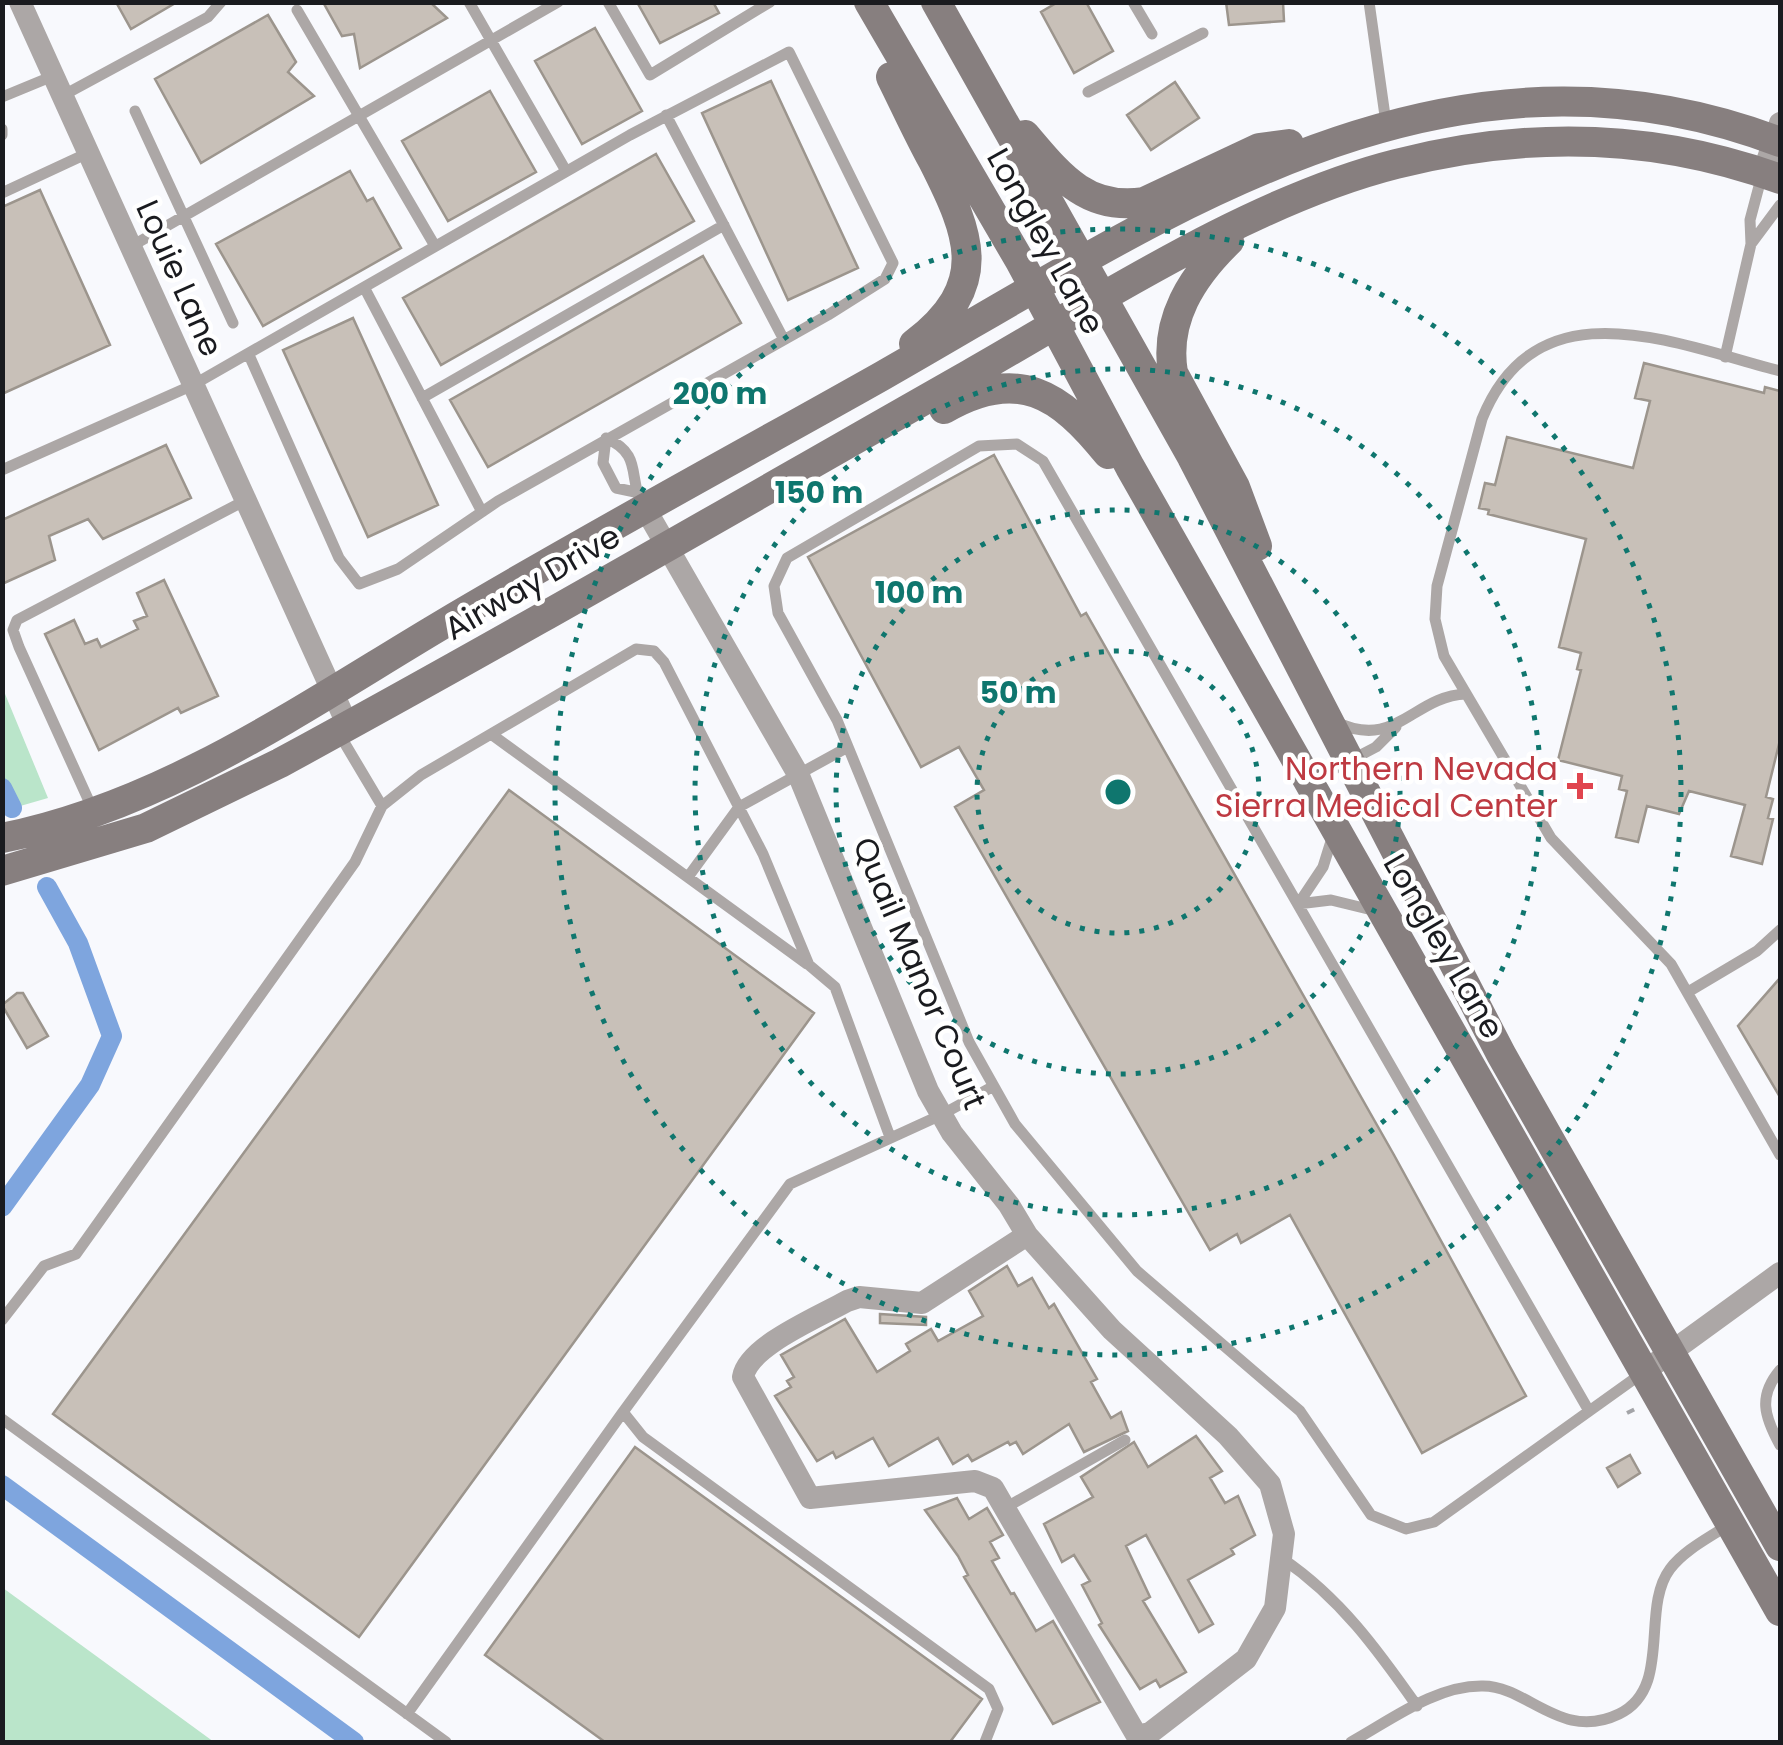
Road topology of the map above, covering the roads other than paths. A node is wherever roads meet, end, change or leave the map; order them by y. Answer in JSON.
{"nodes":[{"id":1,"x":20,"y":2,"type":"edge"},
{"id":2,"x":221,"y":2,"type":"edge"},
{"id":3,"x":469,"y":2,"type":"edge"},
{"id":4,"x":558,"y":2,"type":"edge"},
{"id":5,"x":608,"y":2,"type":"edge"},
{"id":6,"x":856,"y":2,"type":"edge"},
{"id":7,"x":869,"y":2,"type":"edge"},
{"id":8,"x":936,"y":2,"type":"edge"},
{"id":9,"x":1133,"y":2,"type":"edge"},
{"id":10,"x":1369,"y":2,"type":"edge"},
{"id":11,"x":764,"y":4,"type":"edge"},
{"id":12,"x":297,"y":10,"type":"dead end"},
{"id":13,"x":1203,"y":33,"type":"dead end"},
{"id":14,"x":1152,"y":34,"type":"dead end"},
{"id":15,"x":491,"y":40,"type":"junction"},
{"id":16,"x":979,"y":79,"type":"junction"},
{"id":17,"x":58,"y":86,"type":"junction"},
{"id":18,"x":1088,"y":92,"type":"dead end"},
{"id":19,"x":2,"y":97,"type":"edge"},
{"id":20,"x":135,"y":111,"type":"dead end"},
{"id":21,"x":666,"y":115,"type":"junction"},
{"id":22,"x":360,"y":116,"type":"junction"},
{"id":23,"x":1386,"y":123,"type":"junction"},
{"id":24,"x":1778,"y":135,"type":"edge"},
{"id":25,"x":1342,"y":137,"type":"junction"},
{"id":26,"x":88,"y":154,"type":"junction"},
{"id":27,"x":566,"y":171,"type":"junction"},
{"id":28,"x":1772,"y":176,"type":"edge"},
{"id":29,"x":2,"y":193,"type":"edge"},
{"id":30,"x":1780,"y":206,"type":"edge"},
{"id":31,"x":184,"y":216,"type":"junction"},
{"id":32,"x":1262,"y":216,"type":"junction"},
{"id":33,"x":724,"y":225,"type":"junction"},
{"id":34,"x":1752,"y":244,"type":"junction"},
{"id":35,"x":434,"y":246,"type":"junction"},
{"id":36,"x":130,"y":247,"type":"junction"},
{"id":37,"x":1058,"y":275,"type":"junction"},
{"id":38,"x":364,"y":287,"type":"junction"},
{"id":39,"x":1077,"y":312,"type":"junction"},
{"id":40,"x":233,"y":323,"type":"dead end"},
{"id":41,"x":784,"y":338,"type":"junction"},
{"id":42,"x":249,"y":355,"type":"junction"},
{"id":43,"x":1725,"y":356,"type":"junction"},
{"id":44,"x":1780,"y":371,"type":"edge"},
{"id":45,"x":193,"y":385,"type":"junction"},
{"id":46,"x":847,"y":395,"type":"junction"},
{"id":47,"x":422,"y":398,"type":"junction"},
{"id":48,"x":606,"y":438,"type":"junction"},
{"id":49,"x":2,"y":470,"type":"edge"},
{"id":50,"x":246,"y":500,"type":"junction"},
{"id":51,"x":748,"y":500,"type":"junction"},
{"id":52,"x":640,"y":501,"type":"junction"},
{"id":53,"x":482,"y":512,"type":"junction"},
{"id":54,"x":1166,"y":527,"type":"junction"},
{"id":55,"x":666,"y":546,"type":"junction"},
{"id":56,"x":1270,"y":603,"type":"junction"},
{"id":57,"x":332,"y":692,"type":"junction"},
{"id":58,"x":1466,"y":694,"type":"junction"},
{"id":59,"x":1329,"y":718,"type":"junction"},
{"id":60,"x":1399,"y":724,"type":"junction"},
{"id":61,"x":343,"y":729,"type":"junction"},
{"id":62,"x":491,"y":734,"type":"junction"},
{"id":63,"x":848,"y":747,"type":"junction"},
{"id":64,"x":1350,"y":760,"type":"junction"},
{"id":65,"x":799,"y":776,"type":"junction"},
{"id":66,"x":1310,"y":782,"type":"junction"},
{"id":67,"x":382,"y":806,"type":"junction"},
{"id":68,"x":739,"y":807,"type":"junction"},
{"id":69,"x":94,"y":813,"type":"junction"},
{"id":70,"x":1335,"y":826,"type":"junction"},
{"id":71,"x":2,"y":838,"type":"edge"},
{"id":72,"x":2,"y":872,"type":"edge"},
{"id":73,"x":688,"y":877,"type":"junction"},
{"id":74,"x":1298,"y":904,"type":"junction"},
{"id":75,"x":1388,"y":919,"type":"junction"},
{"id":76,"x":1780,"y":930,"type":"edge"},
{"id":77,"x":810,"y":965,"type":"junction"},
{"id":78,"x":1688,"y":992,"type":"junction"},
{"id":79,"x":992,"y":1087,"type":"junction"},
{"id":80,"x":941,"y":1115,"type":"junction"},
{"id":81,"x":890,"y":1137,"type":"junction"},
{"id":82,"x":1780,"y":1155,"type":"edge"},
{"id":83,"x":1026,"y":1235,"type":"junction"},
{"id":84,"x":1780,"y":1273,"type":"edge"},
{"id":85,"x":2,"y":1320,"type":"edge"},
{"id":86,"x":1672,"y":1352,"type":"junction"},
{"id":87,"x":1780,"y":1370,"type":"edge"},
{"id":88,"x":1645,"y":1371,"type":"junction"},
{"id":89,"x":1590,"y":1411,"type":"junction"},
{"id":90,"x":623,"y":1412,"type":"junction"},
{"id":91,"x":2,"y":1418,"type":"edge"},
{"id":92,"x":1124,"y":1440,"type":"dead end"},
{"id":93,"x":1780,"y":1445,"type":"edge"},
{"id":94,"x":1005,"y":1508,"type":"junction"},
{"id":95,"x":1731,"y":1523,"type":"junction"},
{"id":96,"x":1780,"y":1546,"type":"edge"},
{"id":97,"x":1283,"y":1559,"type":"junction"},
{"id":98,"x":1780,"y":1611,"type":"edge"},
{"id":99,"x":1416,"y":1706,"type":"junction"},
{"id":100,"x":407,"y":1714,"type":"junction"},
{"id":101,"x":446,"y":1742,"type":"edge"},
{"id":102,"x":985,"y":1742,"type":"edge"},
{"id":103,"x":1352,"y":1742,"type":"edge"}],
"edges":[{"from":1,"to":17,"type":"street","name":"Louie Lane"},
{"from":2,"to":17,"type":"lane"},
{"from":3,"to":15,"type":"lane"},
{"from":4,"to":15,"type":"lane"},
{"from":5,"to":11,"type":"lane"},
{"from":6,"to":46,"type":"main road"},
{"from":7,"to":37,"type":"main road","name":"Longley Lane"},
{"from":8,"to":16,"type":"main road","name":"Longley Lane"},
{"from":9,"to":14,"type":"lane"},
{"from":10,"to":23,"type":"lane"},
{"from":12,"to":22,"type":"lane"},
{"from":13,"to":18,"type":"lane"},
{"from":15,"to":22,"type":"lane"},
{"from":15,"to":27,"type":"lane"},
{"from":16,"to":25,"type":"main road"},
{"from":16,"to":37,"type":"main road","name":"Longley Lane"},
{"from":17,"to":19,"type":"lane"},
{"from":17,"to":26,"type":"street","name":"Louie Lane"},
{"from":20,"to":31,"type":"lane"},
{"from":21,"to":27,"type":"lane"},
{"from":21,"to":33,"type":"lane"},
{"from":21,"to":41,"type":"lane"},
{"from":22,"to":31,"type":"lane"},
{"from":22,"to":35,"type":"lane"},
{"from":23,"to":24,"type":"main road"},
{"from":23,"to":25,"type":"main road"},
{"from":24,"to":28,"type":"street"},
{"from":25,"to":37,"type":"main road","name":"Airway Drive"},
{"from":26,"to":29,"type":"lane"},
{"from":26,"to":36,"type":"street","name":"Louie Lane"},
{"from":27,"to":35,"type":"lane"},
{"from":28,"to":32,"type":"main road"},
{"from":28,"to":34,"type":"lane"},
{"from":30,"to":34,"type":"lane"},
{"from":31,"to":36,"type":"lane"},
{"from":31,"to":40,"type":"lane"},
{"from":32,"to":39,"type":"main road","name":"Airway Drive"},
{"from":32,"to":56,"type":"main road"},
{"from":33,"to":41,"type":"lane"},
{"from":33,"to":47,"type":"lane"},
{"from":34,"to":43,"type":"lane"},
{"from":35,"to":38,"type":"lane"},
{"from":36,"to":45,"type":"street","name":"Louie Lane"},
{"from":37,"to":39,"type":"main road","name":"Longley Lane"},
{"from":37,"to":39,"type":"main road","name":"Longley Lane"},
{"from":37,"to":46,"type":"main road","name":"Airway Drive"},
{"from":38,"to":42,"type":"lane"},
{"from":38,"to":47,"type":"lane"},
{"from":39,"to":51,"type":"main road","name":"Airway Drive"},
{"from":39,"to":54,"type":"main road","name":"Longley Lane"},
{"from":39,"to":56,"type":"main road","name":"Longley Lane"},
{"from":41,"to":48,"type":"lane"},
{"from":42,"to":45,"type":"lane"},
{"from":42,"to":53,"type":"lane"},
{"from":43,"to":44,"type":"lane"},
{"from":43,"to":58,"type":"lane"},
{"from":45,"to":49,"type":"lane"},
{"from":45,"to":50,"type":"street","name":"Louie Lane"},
{"from":46,"to":52,"type":"main road","name":"Airway Drive"},
{"from":47,"to":53,"type":"lane"},
{"from":48,"to":52,"type":"lane"},
{"from":48,"to":52,"type":"lane"},
{"from":48,"to":53,"type":"lane"},
{"from":50,"to":57,"type":"street","name":"Louie Lane"},
{"from":50,"to":69,"type":"lane"},
{"from":51,"to":54,"type":"main road"},
{"from":51,"to":55,"type":"main road","name":"Airway Drive"},
{"from":52,"to":55,"type":"street","name":"Quail Manor Court"},
{"from":52,"to":57,"type":"main road","name":"Airway Drive"},
{"from":54,"to":66,"type":"main road","name":"Longley Lane"},
{"from":55,"to":61,"type":"main road","name":"Airway Drive"},
{"from":55,"to":65,"type":"street","name":"Quail Manor Court"},
{"from":56,"to":59,"type":"main road","name":"Longley Lane"},
{"from":57,"to":61,"type":"street","name":"Louie Lane"},
{"from":57,"to":69,"type":"main road","name":"Airway Drive"},
{"from":58,"to":60,"type":"lane"},
{"from":58,"to":78,"type":"lane"},
{"from":59,"to":60,"type":"lane"},
{"from":59,"to":64,"type":"main road","name":"Longley Lane"},
{"from":60,"to":64,"type":"lane"},
{"from":61,"to":67,"type":"lane"},
{"from":61,"to":72,"type":"main road","name":"Airway Drive"},
{"from":62,"to":67,"type":"lane"},
{"from":62,"to":68,"type":"lane"},
{"from":62,"to":73,"type":"lane"},
{"from":63,"to":65,"type":"lane"},
{"from":63,"to":74,"type":"lane"},
{"from":63,"to":79,"type":"lane"},
{"from":64,"to":66,"type":"lane"},
{"from":64,"to":86,"type":"main road","name":"Longley Lane"},
{"from":65,"to":68,"type":"lane"},
{"from":65,"to":80,"type":"street","name":"Quail Manor Court"},
{"from":66,"to":70,"type":"main road","name":"Longley Lane"},
{"from":67,"to":85,"type":"lane"},
{"from":68,"to":73,"type":"lane"},
{"from":68,"to":77,"type":"lane"},
{"from":69,"to":71,"type":"main road","name":"Airway Drive"},
{"from":70,"to":74,"type":"lane"},
{"from":70,"to":75,"type":"main road","name":"Longley Lane"},
{"from":73,"to":77,"type":"lane"},
{"from":74,"to":75,"type":"lane"},
{"from":74,"to":89,"type":"lane"},
{"from":75,"to":88,"type":"main road","name":"Longley Lane"},
{"from":76,"to":78,"type":"lane"},
{"from":77,"to":81,"type":"lane"},
{"from":78,"to":82,"type":"lane"},
{"from":79,"to":80,"type":"lane"},
{"from":79,"to":89,"type":"lane"},
{"from":80,"to":81,"type":"lane"},
{"from":80,"to":83,"type":"street","name":"Quail Manor Court"},
{"from":81,"to":90,"type":"lane"},
{"from":83,"to":94,"type":"street"},
{"from":83,"to":97,"type":"street","name":"Quail Manor Court"},
{"from":84,"to":86,"type":"street"},
{"from":86,"to":88,"type":"street"},
{"from":86,"to":96,"type":"main road","name":"Longley Lane"},
{"from":87,"to":93,"type":"lane"},
{"from":88,"to":89,"type":"lane"},
{"from":88,"to":95,"type":"main road","name":"Longley Lane"},
{"from":90,"to":100,"type":"lane"},
{"from":90,"to":102,"type":"lane"},
{"from":91,"to":100,"type":"lane"},
{"from":92,"to":94,"type":"lane"},
{"from":94,"to":97,"type":"street","name":"Quail Manor Court"},
{"from":95,"to":98,"type":"main road","name":"Longley Lane"},
{"from":95,"to":99,"type":"lane"},
{"from":97,"to":99,"type":"lane"},
{"from":99,"to":103,"type":"lane"},
{"from":100,"to":101,"type":"lane"}]}
